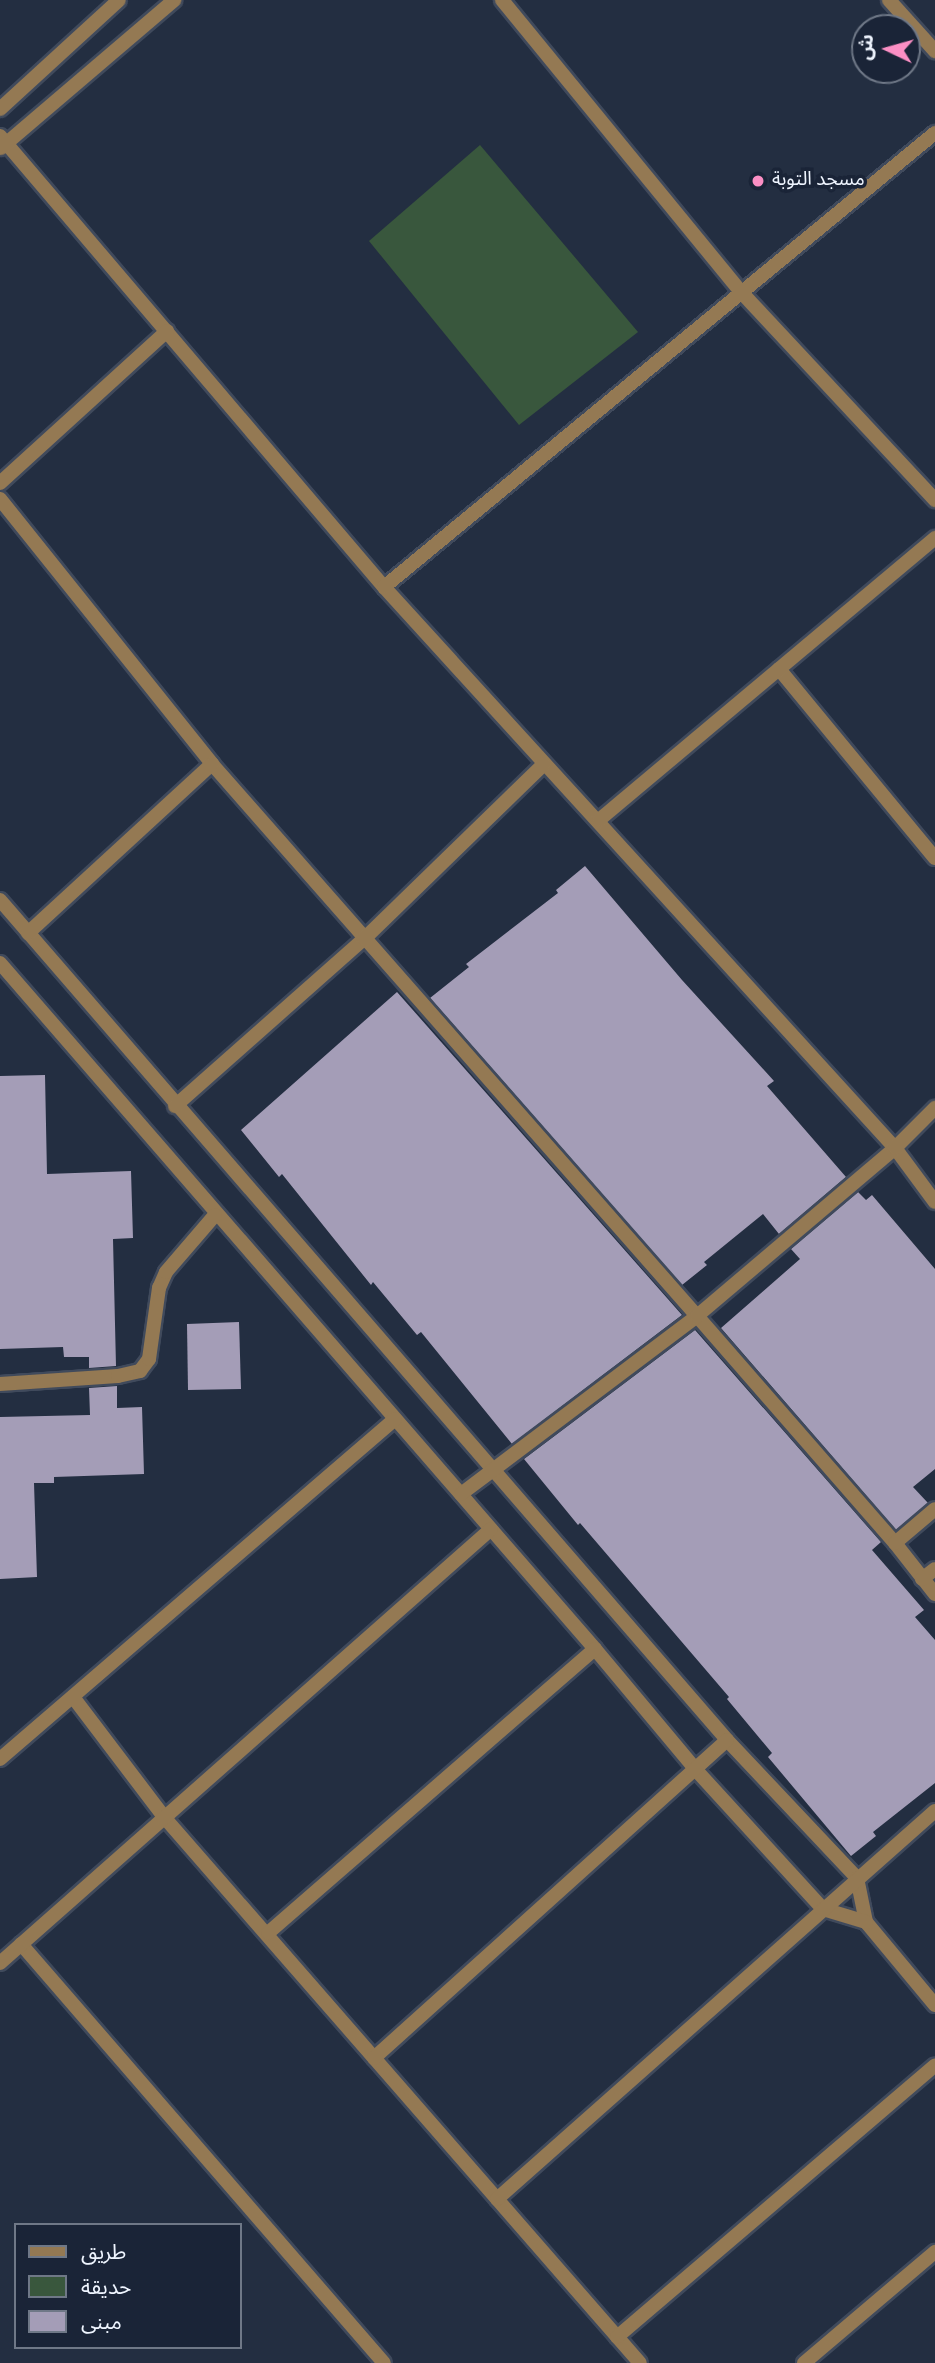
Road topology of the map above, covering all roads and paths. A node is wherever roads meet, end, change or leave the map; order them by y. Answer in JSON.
{"nodes":[{"id":1,"x":119,"y":0,"type":"edge"},
{"id":2,"x":174,"y":0,"type":"edge"},
{"id":3,"x":502,"y":0,"type":"edge"},
{"id":4,"x":889,"y":0,"type":"edge"},
{"id":5,"x":935,"y":51,"type":"edge"},
{"id":6,"x":0,"y":109,"type":"edge"},
{"id":7,"x":935,"y":133,"type":"edge"},
{"id":8,"x":2,"y":143,"type":"edge"},
{"id":9,"x":743,"y":294,"type":"junction"},
{"id":10,"x":167,"y":331,"type":"junction"},
{"id":11,"x":0,"y":482,"type":"edge"},
{"id":12,"x":0,"y":499,"type":"edge"},
{"id":13,"x":935,"y":500,"type":"edge"},
{"id":14,"x":935,"y":538,"type":"edge"},
{"id":15,"x":384,"y":587,"type":"junction"},
{"id":16,"x":779,"y":668,"type":"junction"},
{"id":17,"x":212,"y":764,"type":"junction"},
{"id":18,"x":544,"y":764,"type":"junction"},
{"id":19,"x":599,"y":820,"type":"junction"},
{"id":20,"x":935,"y":858,"type":"edge"},
{"id":21,"x":0,"y":900,"type":"edge"},
{"id":22,"x":28,"y":933,"type":"junction"},
{"id":23,"x":364,"y":939,"type":"junction"},
{"id":24,"x":0,"y":963,"type":"edge"},
{"id":25,"x":175,"y":1106,"type":"junction"},
{"id":26,"x":935,"y":1108,"type":"edge"},
{"id":27,"x":895,"y":1148,"type":"junction"},
{"id":28,"x":935,"y":1202,"type":"edge"},
{"id":29,"x":215,"y":1214,"type":"junction"},
{"id":30,"x":697,"y":1316,"type":"junction"},
{"id":31,"x":0,"y":1384,"type":"edge"},
{"id":32,"x":396,"y":1419,"type":"junction"},
{"id":33,"x":492,"y":1470,"type":"junction"},
{"id":34,"x":461,"y":1494,"type":"junction"},
{"id":35,"x":935,"y":1509,"type":"edge"},
{"id":36,"x":492,"y":1529,"type":"junction"},
{"id":37,"x":895,"y":1543,"type":"junction"},
{"id":38,"x":935,"y":1569,"type":"edge"},
{"id":39,"x":922,"y":1579,"type":"junction"},
{"id":40,"x":935,"y":1594,"type":"edge"},
{"id":41,"x":595,"y":1649,"type":"junction"},
{"id":42,"x":73,"y":1697,"type":"junction"},
{"id":43,"x":727,"y":1740,"type":"junction"},
{"id":44,"x":0,"y":1759,"type":"edge"},
{"id":45,"x":696,"y":1770,"type":"junction"},
{"id":46,"x":935,"y":1811,"type":"edge"},
{"id":47,"x":164,"y":1817,"type":"junction"},
{"id":48,"x":857,"y":1878,"type":"junction"},
{"id":49,"x":823,"y":1909,"type":"junction"},
{"id":50,"x":866,"y":1922,"type":"junction"},
{"id":51,"x":268,"y":1933,"type":"junction"},
{"id":52,"x":21,"y":1944,"type":"junction"},
{"id":53,"x":0,"y":1963,"type":"edge"},
{"id":54,"x":935,"y":2005,"type":"edge"},
{"id":55,"x":374,"y":2058,"type":"junction"},
{"id":56,"x":935,"y":2065,"type":"edge"},
{"id":57,"x":497,"y":2199,"type":"junction"},
{"id":58,"x":935,"y":2252,"type":"edge"},
{"id":59,"x":618,"y":2337,"type":"junction"},
{"id":60,"x":384,"y":2363,"type":"edge"},
{"id":61,"x":640,"y":2363,"type":"edge"},
{"id":62,"x":804,"y":2363,"type":"edge"}],
"edges":[{"from":1,"to":6,"type":"street"},
{"from":2,"to":8,"type":"street"},
{"from":3,"to":9,"type":"street"},
{"from":4,"to":5,"type":"street"},
{"from":7,"to":9,"type":"street"},
{"from":8,"to":10,"type":"street"},
{"from":9,"to":13,"type":"street"},
{"from":9,"to":15,"type":"street"},
{"from":10,"to":11,"type":"street"},
{"from":10,"to":15,"type":"street"},
{"from":12,"to":17,"type":"street"},
{"from":14,"to":16,"type":"street"},
{"from":15,"to":18,"type":"street"},
{"from":16,"to":19,"type":"street"},
{"from":16,"to":20,"type":"street"},
{"from":17,"to":22,"type":"street"},
{"from":17,"to":23,"type":"street"},
{"from":18,"to":19,"type":"street"},
{"from":18,"to":23,"type":"street"},
{"from":19,"to":27,"type":"street"},
{"from":21,"to":22,"type":"street"},
{"from":22,"to":25,"type":"street"},
{"from":23,"to":25,"type":"street"},
{"from":23,"to":30,"type":"street"},
{"from":24,"to":29,"type":"street"},
{"from":25,"to":33,"type":"street"},
{"from":26,"to":27,"type":"street"},
{"from":27,"to":28,"type":"street"},
{"from":27,"to":30,"type":"street"},
{"from":29,"to":31,"type":"street"},
{"from":29,"to":32,"type":"street"},
{"from":30,"to":33,"type":"street"},
{"from":30,"to":37,"type":"street"},
{"from":32,"to":34,"type":"street"},
{"from":32,"to":42,"type":"street"},
{"from":33,"to":34,"type":"street"},
{"from":33,"to":43,"type":"street"},
{"from":34,"to":36,"type":"street"},
{"from":35,"to":37,"type":"street"},
{"from":36,"to":41,"type":"street"},
{"from":36,"to":47,"type":"street"},
{"from":37,"to":39,"type":"street"},
{"from":38,"to":39,"type":"street"},
{"from":39,"to":40,"type":"street"},
{"from":41,"to":45,"type":"street"},
{"from":41,"to":51,"type":"street"},
{"from":42,"to":44,"type":"street"},
{"from":42,"to":47,"type":"street"},
{"from":43,"to":45,"type":"street"},
{"from":43,"to":48,"type":"street"},
{"from":45,"to":49,"type":"street"},
{"from":45,"to":55,"type":"street"},
{"from":46,"to":48,"type":"street"},
{"from":47,"to":51,"type":"street"},
{"from":47,"to":52,"type":"street"},
{"from":48,"to":49,"type":"street"},
{"from":48,"to":50,"type":"street"},
{"from":49,"to":50,"type":"street"},
{"from":49,"to":57,"type":"street"},
{"from":50,"to":54,"type":"street"},
{"from":51,"to":55,"type":"street"},
{"from":52,"to":53,"type":"street"},
{"from":52,"to":60,"type":"street"},
{"from":55,"to":57,"type":"street"},
{"from":56,"to":59,"type":"street"},
{"from":57,"to":59,"type":"street"},
{"from":58,"to":62,"type":"street"},
{"from":59,"to":61,"type":"street"}]}
